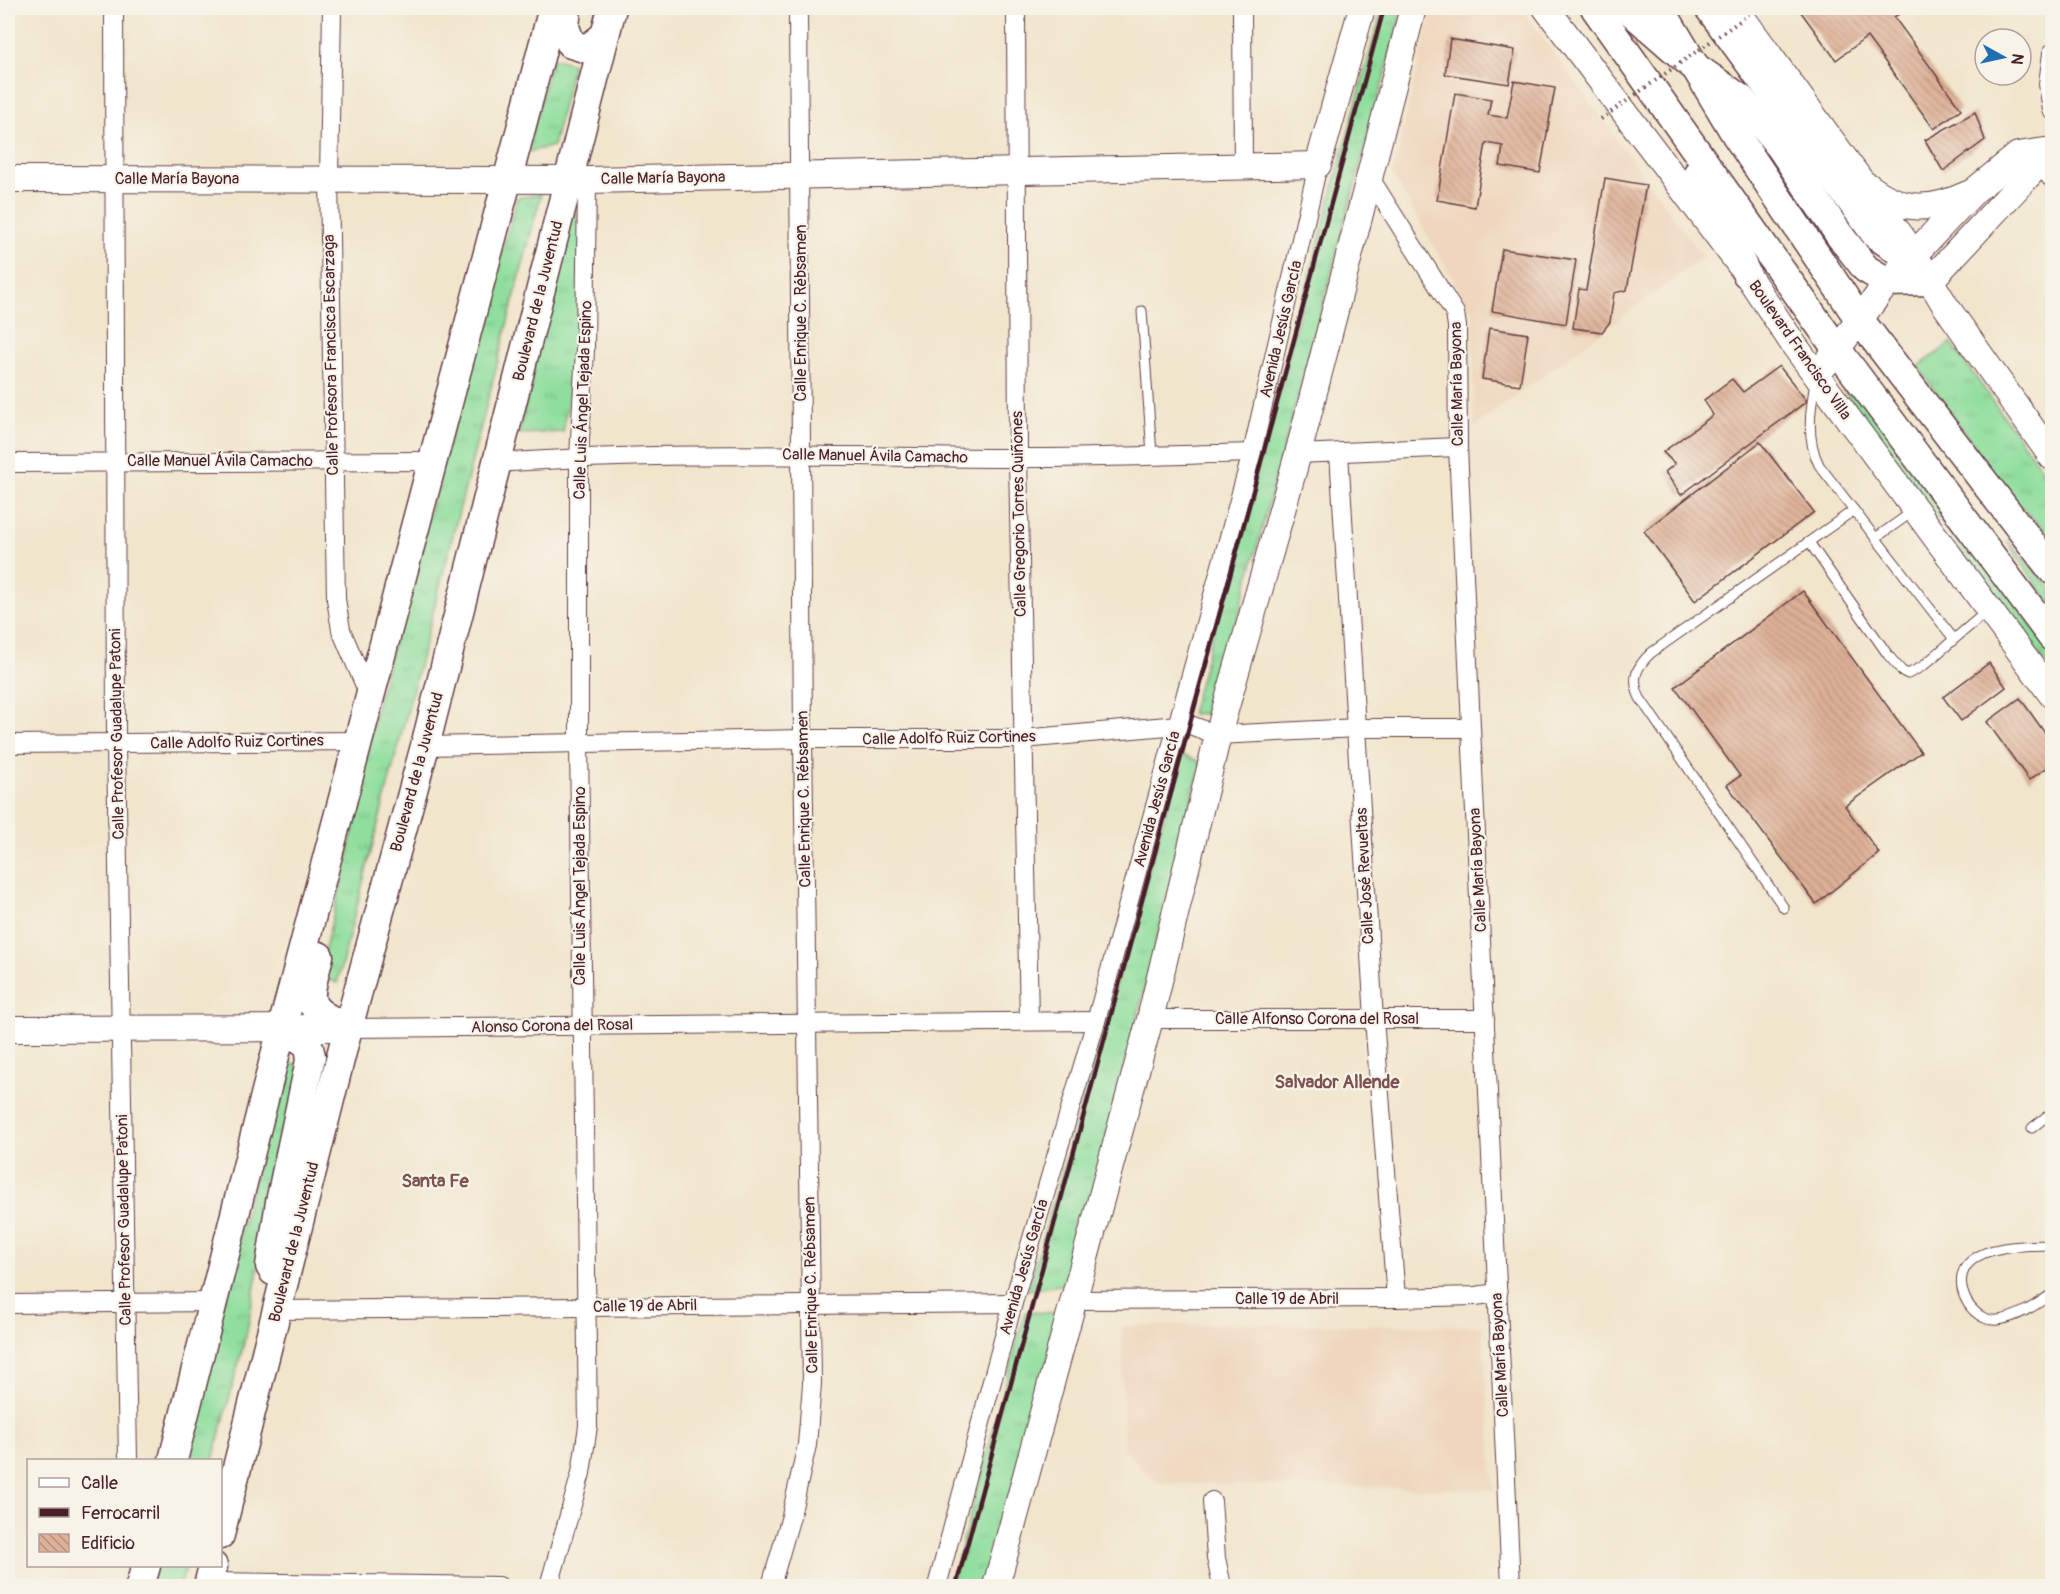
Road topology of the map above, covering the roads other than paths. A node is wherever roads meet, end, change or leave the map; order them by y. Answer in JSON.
{"nodes":[{"id":1,"x":114,"y":8,"type":"edge"},
{"id":2,"x":332,"y":8,"type":"edge"},
{"id":3,"x":553,"y":8,"type":"edge"},
{"id":4,"x":567,"y":8,"type":"edge"},
{"id":5,"x":612,"y":8,"type":"edge"},
{"id":6,"x":798,"y":8,"type":"edge"},
{"id":7,"x":1016,"y":8,"type":"edge"},
{"id":8,"x":1242,"y":8,"type":"edge"},
{"id":9,"x":1362,"y":8,"type":"edge"},
{"id":10,"x":1413,"y":8,"type":"edge"},
{"id":11,"x":1546,"y":8,"type":"edge"},
{"id":12,"x":1595,"y":8,"type":"edge"},
{"id":13,"x":1627,"y":8,"type":"edge"},
{"id":14,"x":1660,"y":8,"type":"edge"},
{"id":15,"x":1709,"y":8,"type":"edge"},
{"id":16,"x":1743,"y":10,"type":"edge"},
{"id":17,"x":605,"y":35,"type":"junction"},
{"id":18,"x":2052,"y":53,"type":"edge"},
{"id":19,"x":1691,"y":64,"type":"junction"},
{"id":20,"x":2052,"y":110,"type":"edge"},
{"id":21,"x":1683,"y":128,"type":"junction"},
{"id":22,"x":2045,"y":159,"type":"edge"},
{"id":23,"x":1318,"y":165,"type":"junction"},
{"id":24,"x":1243,"y":167,"type":"junction"},
{"id":25,"x":1018,"y":171,"type":"junction"},
{"id":26,"x":800,"y":175,"type":"junction"},
{"id":27,"x":1854,"y":175,"type":"junction"},
{"id":28,"x":329,"y":178,"type":"junction"},
{"id":29,"x":1370,"y":178,"type":"junction"},
{"id":30,"x":8,"y":179,"type":"edge"},
{"id":31,"x":113,"y":180,"type":"junction"},
{"id":32,"x":509,"y":180,"type":"junction"},
{"id":33,"x":578,"y":180,"type":"junction"},
{"id":34,"x":1974,"y":191,"type":"junction"},
{"id":35,"x":1914,"y":254,"type":"junction"},
{"id":36,"x":1746,"y":273,"type":"junction"},
{"id":37,"x":1930,"y":281,"type":"junction"},
{"id":38,"x":1888,"y":282,"type":"junction"},
{"id":39,"x":1142,"y":310,"type":"dead end"},
{"id":40,"x":1859,"y":319,"type":"junction"},
{"id":41,"x":1836,"y":348,"type":"junction"},
{"id":42,"x":1817,"y":376,"type":"junction"},
{"id":43,"x":1458,"y":447,"type":"junction"},
{"id":44,"x":1252,"y":453,"type":"junction"},
{"id":45,"x":1339,"y":453,"type":"junction"},
{"id":46,"x":1298,"y":454,"type":"junction"},
{"id":47,"x":801,"y":455,"type":"junction"},
{"id":48,"x":1152,"y":455,"type":"junction"},
{"id":49,"x":579,"y":457,"type":"junction"},
{"id":50,"x":2052,"y":457,"type":"edge"},
{"id":51,"x":1018,"y":458,"type":"junction"},
{"id":52,"x":332,"y":460,"type":"junction"},
{"id":53,"x":432,"y":461,"type":"junction"},
{"id":54,"x":114,"y":462,"type":"junction"},
{"id":55,"x":8,"y":463,"type":"edge"},
{"id":56,"x":497,"y":463,"type":"junction"},
{"id":57,"x":1854,"y":510,"type":"junction"},
{"id":58,"x":1915,"y":510,"type":"junction"},
{"id":59,"x":1877,"y":537,"type":"junction"},
{"id":60,"x":1809,"y":542,"type":"junction"},
{"id":61,"x":2043,"y":551,"type":"edge"},
{"id":62,"x":2052,"y":570,"type":"edge"},
{"id":63,"x":1989,"y":610,"type":"junction"},
{"id":64,"x":2052,"y":637,"type":"edge"},
{"id":65,"x":1953,"y":638,"type":"junction"},
{"id":66,"x":369,"y":695,"type":"junction"},
{"id":67,"x":2052,"y":695,"type":"edge"},
{"id":68,"x":1178,"y":725,"type":"junction"},
{"id":69,"x":1356,"y":728,"type":"junction"},
{"id":70,"x":1471,"y":728,"type":"junction"},
{"id":71,"x":1218,"y":735,"type":"junction"},
{"id":72,"x":803,"y":739,"type":"junction"},
{"id":73,"x":1023,"y":739,"type":"junction"},
{"id":74,"x":358,"y":741,"type":"junction"},
{"id":75,"x":579,"y":743,"type":"junction"},
{"id":76,"x":8,"y":744,"type":"edge"},
{"id":77,"x":116,"y":744,"type":"junction"},
{"id":78,"x":425,"y":746,"type":"junction"},
{"id":79,"x":340,"y":810,"type":"junction"},
{"id":80,"x":1784,"y":908,"type":"dead end"},
{"id":81,"x":1374,"y":1018,"type":"junction"},
{"id":82,"x":1150,"y":1019,"type":"junction"},
{"id":83,"x":1485,"y":1019,"type":"junction"},
{"id":84,"x":1029,"y":1021,"type":"junction"},
{"id":85,"x":1096,"y":1021,"type":"junction"},
{"id":86,"x":807,"y":1023,"type":"junction"},
{"id":87,"x":581,"y":1025,"type":"junction"},
{"id":88,"x":121,"y":1028,"type":"junction"},
{"id":89,"x":282,"y":1028,"type":"junction"},
{"id":90,"x":348,"y":1028,"type":"junction"},
{"id":91,"x":8,"y":1029,"type":"edge"},
{"id":92,"x":2052,"y":1112,"type":"edge"},
{"id":93,"x":2032,"y":1128,"type":"dead end"},
{"id":94,"x":2052,"y":1245,"type":"edge"},
{"id":95,"x":1498,"y":1293,"type":"junction"},
{"id":96,"x":2052,"y":1294,"type":"edge"},
{"id":97,"x":1396,"y":1298,"type":"junction"},
{"id":98,"x":1076,"y":1300,"type":"junction"},
{"id":99,"x":279,"y":1301,"type":"junction"},
{"id":100,"x":214,"y":1302,"type":"junction"},
{"id":101,"x":125,"y":1303,"type":"junction"},
{"id":102,"x":1013,"y":1303,"type":"junction"},
{"id":103,"x":8,"y":1304,"type":"edge"},
{"id":104,"x":812,"y":1305,"type":"junction"},
{"id":105,"x":587,"y":1307,"type":"junction"},
{"id":106,"x":128,"y":1459,"type":"edge"},
{"id":107,"x":174,"y":1459,"type":"edge"},
{"id":108,"x":1212,"y":1502,"type":"dead end"},
{"id":109,"x":222,"y":1527,"type":"edge"},
{"id":110,"x":146,"y":1567,"type":"edge"},
{"id":111,"x":210,"y":1578,"type":"edge"},
{"id":112,"x":141,"y":1587,"type":"edge"},
{"id":113,"x":499,"y":1587,"type":"edge"},
{"id":114,"x":549,"y":1587,"type":"edge"},
{"id":115,"x":771,"y":1587,"type":"edge"},
{"id":116,"x":937,"y":1587,"type":"edge"},
{"id":117,"x":996,"y":1587,"type":"edge"},
{"id":118,"x":1222,"y":1587,"type":"edge"},
{"id":119,"x":1511,"y":1587,"type":"edge"}],
"edges":[{"from":1,"to":31,"type":"street","name":"Calle Profesor Guadalupe Patoni"},
{"from":2,"to":28,"type":"street","name":"Calle Profesora Francisca Escarzaga"},
{"from":3,"to":32,"type":"main road"},
{"from":4,"to":17,"type":"main road"},
{"from":5,"to":17,"type":"main road","name":"Boulevard de la Juventud"},
{"from":6,"to":26,"type":"street","name":"Calle Enrique C. Rébsamen"},
{"from":7,"to":25,"type":"street","name":"Calle Gregorio Torres Quiñones"},
{"from":8,"to":24,"type":"street"},
{"from":9,"to":23,"type":"street","name":"Avenida Jesús García"},
{"from":10,"to":29,"type":"street"},
{"from":11,"to":36,"type":"street","name":"Boulevard Francisco Villa"},
{"from":12,"to":21,"type":"main road","name":"Boulevard Francisco Villa"},
{"from":13,"to":19,"type":"main road"},
{"from":14,"to":19,"type":"main road"},
{"from":15,"to":35,"type":"main road"},
{"from":16,"to":27,"type":"street"},
{"from":17,"to":33,"type":"main road","name":"Boulevard de la Juventud"},
{"from":18,"to":20,"type":"street"},
{"from":19,"to":38,"type":"main road"},
{"from":19,"to":40,"type":"main road"},
{"from":21,"to":36,"type":"main road"},
{"from":21,"to":41,"type":"main road","name":"Boulevard Francisco Villa"},
{"from":22,"to":34,"type":"street"},
{"from":22,"to":37,"type":"street"},
{"from":23,"to":24,"type":"street","name":"Calle María Bayona"},
{"from":23,"to":44,"type":"street","name":"Avenida Jesús García"},
{"from":24,"to":25,"type":"street","name":"Calle María Bayona"},
{"from":25,"to":26,"type":"street","name":"Calle María Bayona"},
{"from":25,"to":51,"type":"street","name":"Calle Gregorio Torres Quiñones"},
{"from":26,"to":33,"type":"street","name":"Calle María Bayona"},
{"from":26,"to":47,"type":"street","name":"Calle Enrique C. Rébsamen"},
{"from":27,"to":34,"type":"street"},
{"from":27,"to":35,"type":"street"},
{"from":28,"to":31,"type":"street","name":"Calle María Bayona"},
{"from":28,"to":32,"type":"street","name":"Calle María Bayona"},
{"from":28,"to":52,"type":"street","name":"Calle Profesora Francisca Escarzaga"},
{"from":29,"to":43,"type":"street","name":"Calle María Bayona"},
{"from":29,"to":46,"type":"street"},
{"from":30,"to":31,"type":"street","name":"Calle María Bayona"},
{"from":31,"to":54,"type":"street","name":"Calle Profesor Guadalupe Patoni"},
{"from":32,"to":33,"type":"street","name":"Calle María Bayona"},
{"from":32,"to":53,"type":"main road"},
{"from":33,"to":49,"type":"street","name":"Calle Luis Ángel Tejada Espino"},
{"from":33,"to":56,"type":"main road","name":"Boulevard de la Juventud"},
{"from":34,"to":35,"type":"street"},
{"from":35,"to":37,"type":"street"},
{"from":35,"to":38,"type":"street"},
{"from":36,"to":42,"type":"street","name":"Boulevard Francisco Villa"},
{"from":37,"to":38,"type":"main road"},
{"from":37,"to":50,"type":"street"},
{"from":38,"to":40,"type":"street"},
{"from":39,"to":48,"type":"lane"},
{"from":40,"to":41,"type":"street"},
{"from":40,"to":61,"type":"main road"},
{"from":41,"to":42,"type":"street"},
{"from":41,"to":64,"type":"main road","name":"Boulevard Francisco Villa"},
{"from":42,"to":57,"type":"lane"},
{"from":42,"to":58,"type":"street","name":"Boulevard Francisco Villa"},
{"from":43,"to":45,"type":"street"},
{"from":43,"to":70,"type":"street","name":"Calle María Bayona"},
{"from":44,"to":48,"type":"street","name":"Calle Manuel Ávila Camacho"},
{"from":44,"to":68,"type":"street","name":"Avenida Jesús García"},
{"from":45,"to":46,"type":"street"},
{"from":45,"to":69,"type":"street","name":"Calle José Revueltas"},
{"from":46,"to":71,"type":"street"},
{"from":47,"to":49,"type":"street","name":"Calle Manuel Ávila Camacho"},
{"from":47,"to":51,"type":"street","name":"Calle Manuel Ávila Camacho"},
{"from":47,"to":72,"type":"street","name":"Calle Enrique C. Rébsamen"},
{"from":48,"to":51,"type":"street","name":"Calle Manuel Ávila Camacho"},
{"from":49,"to":56,"type":"street","name":"Calle Manuel Ávila Camacho"},
{"from":49,"to":75,"type":"street","name":"Calle Luis Ángel Tejada Espino"},
{"from":51,"to":73,"type":"street","name":"Calle Gregorio Torres Quiñones"},
{"from":52,"to":53,"type":"street","name":"Calle Manuel Ávila Camacho"},
{"from":52,"to":54,"type":"street","name":"Calle Manuel Ávila Camacho"},
{"from":52,"to":66,"type":"street","name":"Calle Profesora Francisca Escarzaga"},
{"from":53,"to":66,"type":"main road"},
{"from":54,"to":55,"type":"street","name":"Calle Manuel Ávila Camacho"},
{"from":54,"to":77,"type":"street","name":"Calle Profesor Guadalupe Patoni"},
{"from":56,"to":78,"type":"main road","name":"Boulevard de la Juventud"},
{"from":57,"to":59,"type":"lane"},
{"from":57,"to":60,"type":"lane"},
{"from":58,"to":59,"type":"lane"},
{"from":58,"to":63,"type":"street","name":"Boulevard Francisco Villa"},
{"from":59,"to":65,"type":"lane"},
{"from":60,"to":65,"type":"lane"},
{"from":60,"to":80,"type":"lane"},
{"from":61,"to":62,"type":"main road"},
{"from":63,"to":65,"type":"lane"},
{"from":63,"to":67,"type":"street","name":"Boulevard Francisco Villa"},
{"from":66,"to":74,"type":"main road"},
{"from":68,"to":71,"type":"street","name":"Calle Adolfo Ruiz Cortines"},
{"from":68,"to":73,"type":"street","name":"Calle Adolfo Ruiz Cortines"},
{"from":68,"to":85,"type":"street","name":"Avenida Jesús García"},
{"from":69,"to":70,"type":"street","name":"Calle Adolfo Ruiz Cortines"},
{"from":69,"to":71,"type":"street","name":"Calle Adolfo Ruiz Cortines"},
{"from":69,"to":81,"type":"street","name":"Calle José Revueltas"},
{"from":70,"to":83,"type":"street","name":"Calle María Bayona"},
{"from":71,"to":82,"type":"street"},
{"from":72,"to":73,"type":"street","name":"Calle Adolfo Ruiz Cortines"},
{"from":72,"to":75,"type":"street","name":"Calle Adolfo Ruiz Cortines"},
{"from":72,"to":86,"type":"street","name":"Calle Enrique C. Rébsamen"},
{"from":73,"to":84,"type":"street","name":"Calle Gregorio Torres Quiñones"},
{"from":74,"to":77,"type":"street","name":"Calle Adolfo Ruiz Cortines"},
{"from":74,"to":79,"type":"main road"},
{"from":75,"to":78,"type":"street","name":"Calle Adolfo Ruiz Cortines"},
{"from":75,"to":87,"type":"street","name":"Calle Luis Ángel Tejada Espino"},
{"from":76,"to":77,"type":"street","name":"Calle Adolfo Ruiz Cortines"},
{"from":77,"to":88,"type":"street","name":"Calle Profesor Guadalupe Patoni"},
{"from":78,"to":90,"type":"main road","name":"Boulevard de la Juventud"},
{"from":79,"to":89,"type":"main road"},
{"from":79,"to":90,"type":"main road"},
{"from":81,"to":82,"type":"street","name":"Calle Alfonso Corona del Rosal"},
{"from":81,"to":83,"type":"street","name":"Calle Alfonso Corona del Rosal"},
{"from":81,"to":97,"type":"street","name":"Calle José Revueltas"},
{"from":82,"to":98,"type":"street"},
{"from":83,"to":95,"type":"street","name":"Calle María Bayona"},
{"from":84,"to":85,"type":"street","name":"Alonso Corona del Rosal"},
{"from":84,"to":86,"type":"street","name":"Alonso Corona del Rosal"},
{"from":85,"to":102,"type":"street","name":"Avenida Jesús García"},
{"from":86,"to":87,"type":"street","name":"Alonso Corona del Rosal"},
{"from":86,"to":104,"type":"street","name":"Calle Enrique C. Rébsamen"},
{"from":87,"to":90,"type":"street","name":"Alonso Corona del Rosal"},
{"from":87,"to":105,"type":"street","name":"Calle Luis Ángel Tejada Espino"},
{"from":88,"to":89,"type":"street","name":"Alonso Corona del Rosal"},
{"from":88,"to":91,"type":"street","name":"Alonso Corona del Rosal"},
{"from":88,"to":101,"type":"street","name":"Calle Profesor Guadalupe Patoni"},
{"from":89,"to":90,"type":"street","name":"Alonso Corona del Rosal"},
{"from":89,"to":99,"type":"main road"},
{"from":89,"to":100,"type":"main road"},
{"from":90,"to":99,"type":"main road","name":"Boulevard de la Juventud"},
{"from":92,"to":93,"type":"lane"},
{"from":94,"to":96,"type":"lane"},
{"from":95,"to":97,"type":"street","name":"Calle 19 de Abril"},
{"from":95,"to":119,"type":"street","name":"Calle María Bayona"},
{"from":97,"to":98,"type":"street","name":"Calle 19 de Abril"},
{"from":98,"to":117,"type":"street"},
{"from":99,"to":105,"type":"street","name":"Calle 19 de Abril"},
{"from":99,"to":109,"type":"main road","name":"Boulevard de la Juventud"},
{"from":100,"to":101,"type":"street"},
{"from":100,"to":107,"type":"main road"},
{"from":101,"to":103,"type":"street"},
{"from":101,"to":106,"type":"street","name":"Calle Profesor Guadalupe Patoni"},
{"from":102,"to":104,"type":"street","name":"Calle 19 de Abril"},
{"from":102,"to":116,"type":"street","name":"Avenida Jesús García"},
{"from":104,"to":105,"type":"street","name":"Calle 19 de Abril"},
{"from":104,"to":115,"type":"street","name":"Calle Enrique C. Rébsamen"},
{"from":105,"to":114,"type":"street","name":"Calle Luis Ángel Tejada Espino"},
{"from":108,"to":118,"type":"street"},
{"from":110,"to":112,"type":"main road"},
{"from":111,"to":113,"type":"street"}]}
